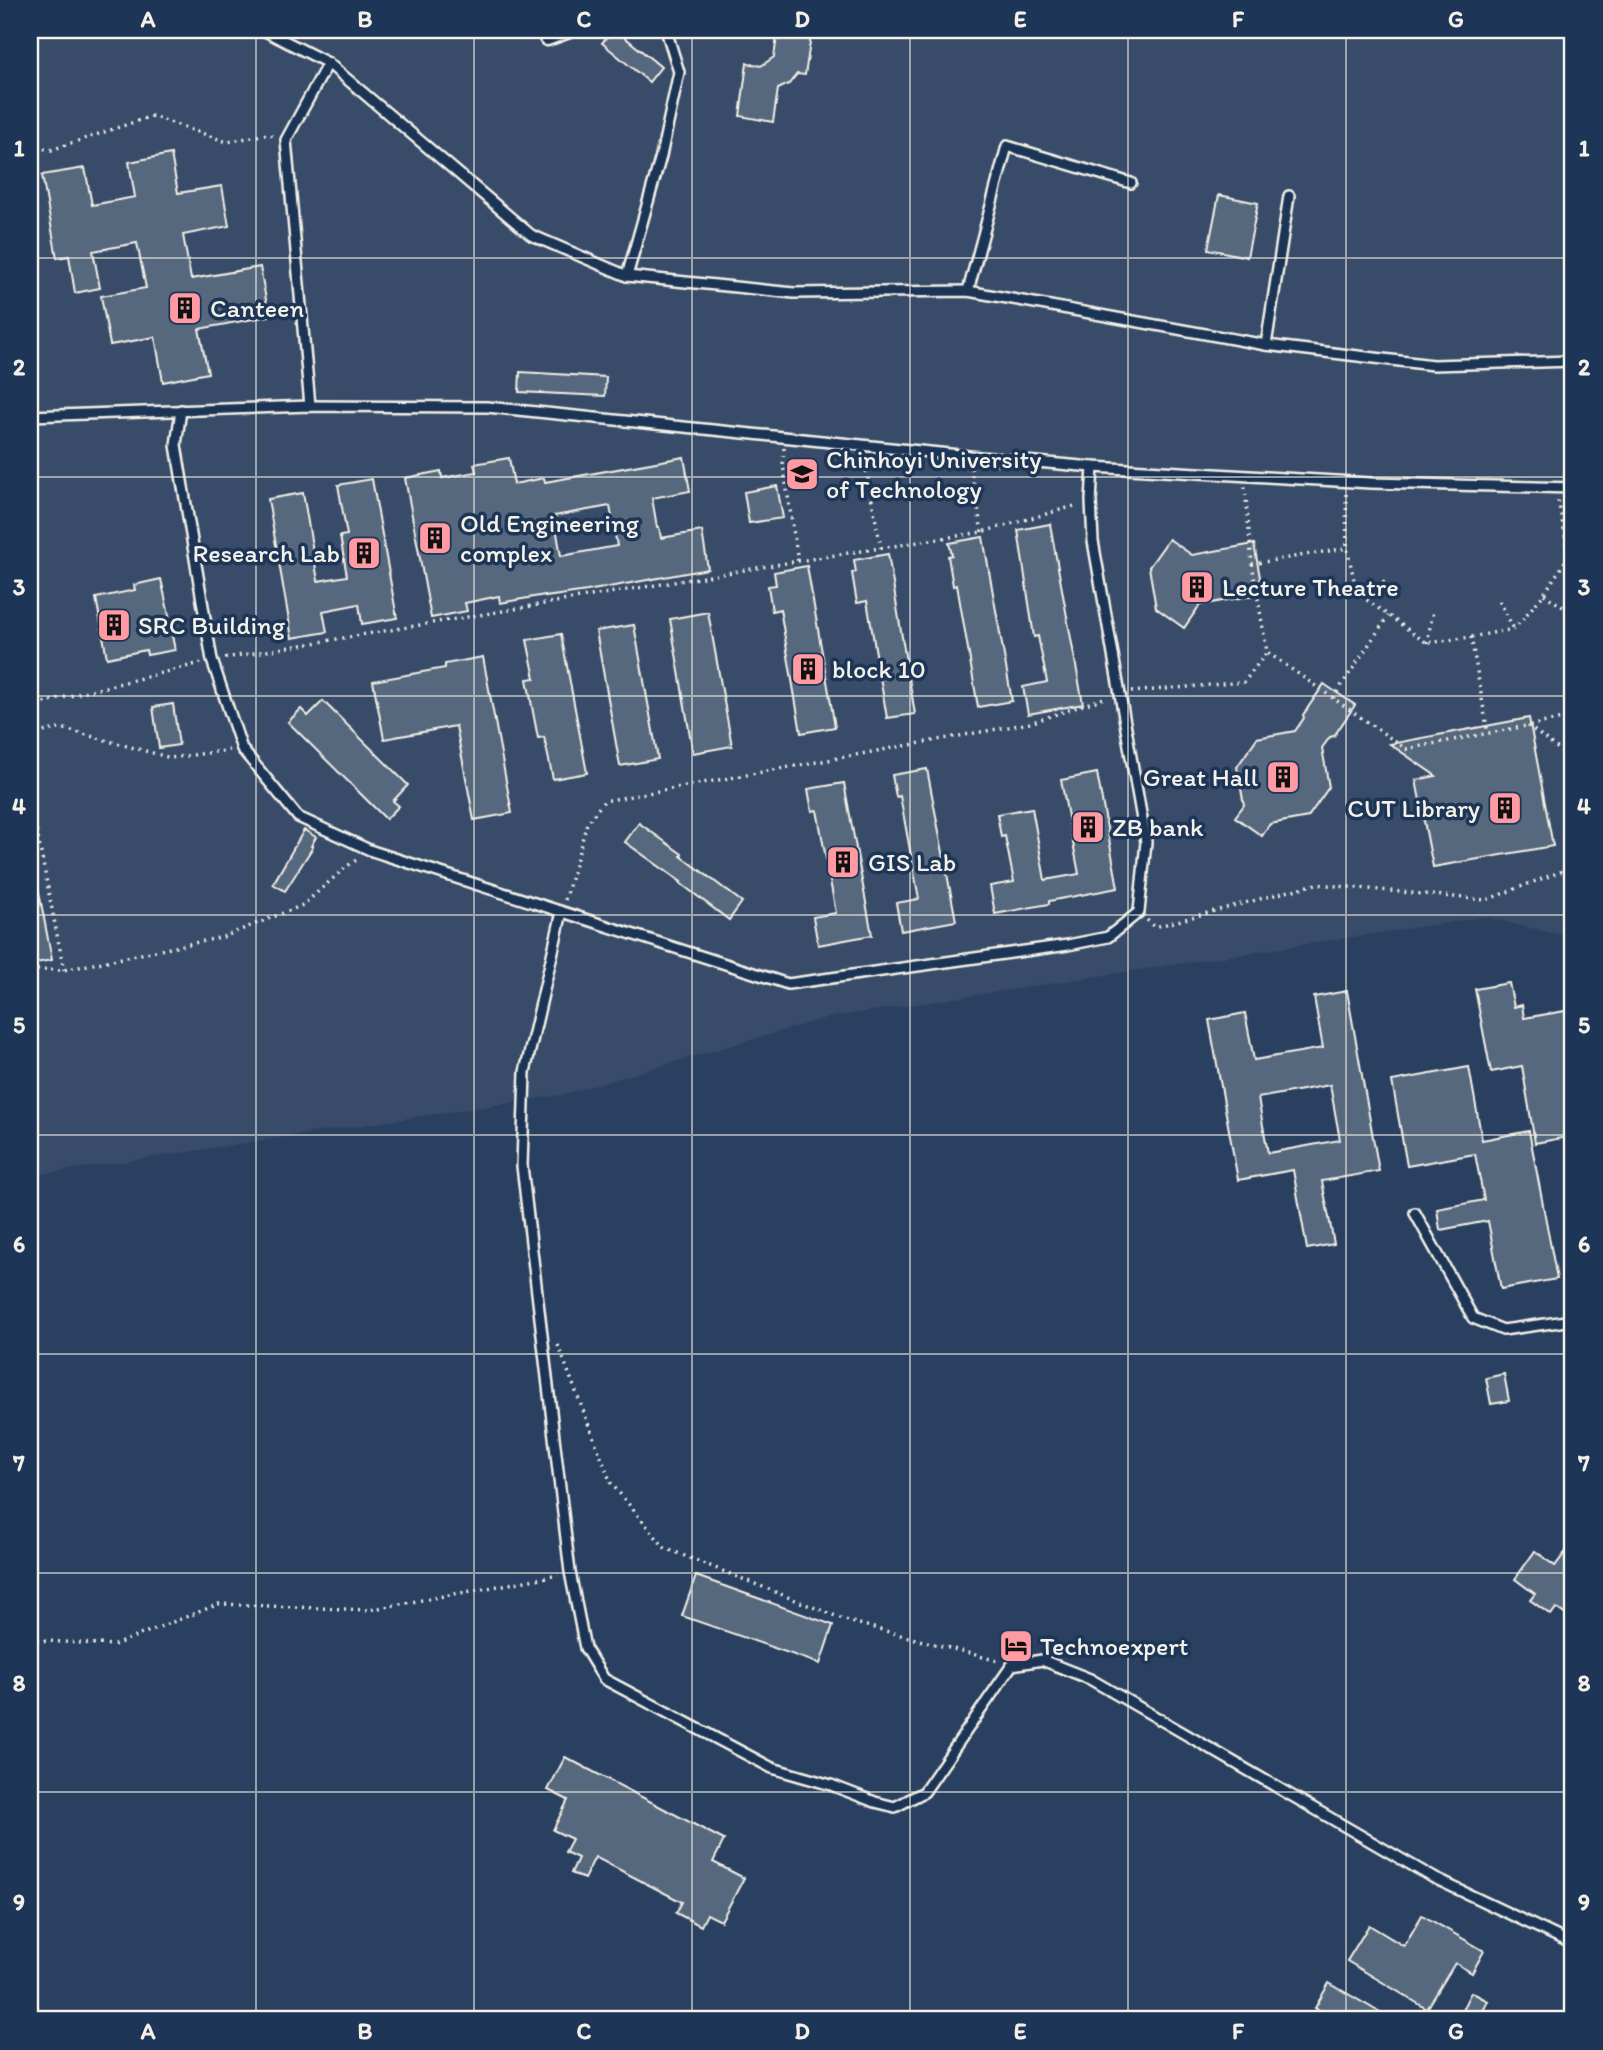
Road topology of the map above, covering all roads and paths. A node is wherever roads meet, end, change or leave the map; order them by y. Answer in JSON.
{"nodes":[{"id":1,"x":264,"y":30,"type":"edge"},
{"id":2,"x":569,"y":30,"type":"edge"},
{"id":3,"x":666,"y":30,"type":"edge"},
{"id":4,"x":547,"y":38,"type":"dead end"},
{"id":5,"x":328,"y":63,"type":"junction"},
{"id":6,"x":286,"y":140,"type":"junction"},
{"id":7,"x":30,"y":146,"type":"edge"},
{"id":8,"x":1131,"y":183,"type":"dead end"},
{"id":9,"x":1289,"y":196,"type":"dead end"},
{"id":10,"x":627,"y":276,"type":"junction"},
{"id":11,"x":968,"y":291,"type":"junction"},
{"id":12,"x":1266,"y":345,"type":"junction"},
{"id":13,"x":1573,"y":361,"type":"edge"},
{"id":14,"x":310,"y":406,"type":"junction"},
{"id":15,"x":181,"y":410,"type":"junction"},
{"id":16,"x":30,"y":416,"type":"edge"},
{"id":17,"x":784,"y":437,"type":"junction"},
{"id":18,"x":867,"y":446,"type":"junction"},
{"id":19,"x":969,"y":456,"type":"junction"},
{"id":20,"x":1094,"y":467,"type":"junction"},
{"id":21,"x":1244,"y":476,"type":"junction"},
{"id":22,"x":1346,"y":482,"type":"junction"},
{"id":23,"x":1556,"y":487,"type":"junction"},
{"id":24,"x":1573,"y":488,"type":"edge"},
{"id":25,"x":1091,"y":501,"type":"junction"},
{"id":26,"x":982,"y":532,"type":"junction"},
{"id":27,"x":881,"y":548,"type":"junction"},
{"id":28,"x":1347,"y":548,"type":"junction"},
{"id":29,"x":798,"y":561,"type":"junction"},
{"id":30,"x":1252,"y":564,"type":"junction"},
{"id":31,"x":1387,"y":580,"type":"dead end"},
{"id":32,"x":1357,"y":593,"type":"junction"},
{"id":33,"x":1544,"y":594,"type":"junction"},
{"id":34,"x":1499,"y":601,"type":"dead end"},
{"id":35,"x":1433,"y":611,"type":"dead end"},
{"id":36,"x":1573,"y":614,"type":"edge"},
{"id":37,"x":1388,"y":616,"type":"junction"},
{"id":38,"x":1514,"y":629,"type":"junction"},
{"id":39,"x":1471,"y":637,"type":"junction"},
{"id":40,"x":1427,"y":643,"type":"junction"},
{"id":41,"x":1267,"y":652,"type":"junction"},
{"id":42,"x":212,"y":660,"type":"junction"},
{"id":43,"x":1119,"y":693,"type":"junction"},
{"id":44,"x":1333,"y":698,"type":"junction"},
{"id":45,"x":30,"y":706,"type":"edge"},
{"id":46,"x":1573,"y":717,"type":"edge"},
{"id":47,"x":1528,"y":726,"type":"junction"},
{"id":48,"x":1488,"y":733,"type":"junction"},
{"id":49,"x":30,"y":735,"type":"edge"},
{"id":50,"x":242,"y":749,"type":"junction"},
{"id":51,"x":1573,"y":760,"type":"edge"},
{"id":52,"x":30,"y":797,"type":"edge"},
{"id":53,"x":372,"y":850,"type":"junction"},
{"id":54,"x":1573,"y":867,"type":"edge"},
{"id":55,"x":562,"y":912,"type":"junction"},
{"id":56,"x":1139,"y":912,"type":"junction"},
{"id":57,"x":30,"y":970,"type":"edge"},
{"id":58,"x":64,"y":970,"type":"junction"},
{"id":59,"x":1415,"y":1213,"type":"dead end"},
{"id":60,"x":1573,"y":1320,"type":"edge"},
{"id":61,"x":541,"y":1330,"type":"junction"},
{"id":62,"x":570,"y":1572,"type":"junction"},
{"id":63,"x":30,"y":1640,"type":"edge"},
{"id":64,"x":1012,"y":1665,"type":"junction"},
{"id":65,"x":1573,"y":1944,"type":"edge"}],
"edges":[{"from":1,"to":5,"type":"lane"},
{"from":2,"to":4,"type":"street"},
{"from":3,"to":10,"type":"lane"},
{"from":5,"to":6,"type":"lane"},
{"from":5,"to":10,"type":"lane"},
{"from":6,"to":7,"type":"path"},
{"from":6,"to":14,"type":"lane"},
{"from":8,"to":11,"type":"lane"},
{"from":9,"to":12,"type":"lane"},
{"from":10,"to":11,"type":"lane"},
{"from":11,"to":12,"type":"lane"},
{"from":12,"to":13,"type":"lane"},
{"from":14,"to":15,"type":"lane"},
{"from":14,"to":17,"type":"lane"},
{"from":15,"to":16,"type":"lane"},
{"from":15,"to":42,"type":"lane"},
{"from":17,"to":18,"type":"lane"},
{"from":17,"to":29,"type":"path"},
{"from":18,"to":19,"type":"lane"},
{"from":18,"to":27,"type":"path"},
{"from":19,"to":20,"type":"lane"},
{"from":19,"to":26,"type":"path"},
{"from":20,"to":21,"type":"lane"},
{"from":20,"to":25,"type":"lane"},
{"from":21,"to":22,"type":"lane"},
{"from":21,"to":30,"type":"path"},
{"from":22,"to":23,"type":"lane"},
{"from":22,"to":28,"type":"path"},
{"from":23,"to":24,"type":"lane"},
{"from":23,"to":33,"type":"path"},
{"from":25,"to":26,"type":"path"},
{"from":25,"to":43,"type":"lane"},
{"from":26,"to":27,"type":"path"},
{"from":27,"to":29,"type":"path"},
{"from":28,"to":30,"type":"path"},
{"from":28,"to":32,"type":"path"},
{"from":29,"to":42,"type":"path"},
{"from":30,"to":41,"type":"path"},
{"from":31,"to":32,"type":"path"},
{"from":32,"to":37,"type":"path"},
{"from":33,"to":36,"type":"path"},
{"from":33,"to":38,"type":"path"},
{"from":34,"to":38,"type":"path"},
{"from":35,"to":40,"type":"path"},
{"from":37,"to":40,"type":"path"},
{"from":37,"to":44,"type":"path"},
{"from":38,"to":39,"type":"path"},
{"from":39,"to":40,"type":"path"},
{"from":39,"to":48,"type":"path"},
{"from":41,"to":43,"type":"path"},
{"from":41,"to":44,"type":"path"},
{"from":42,"to":45,"type":"path"},
{"from":42,"to":50,"type":"lane"},
{"from":43,"to":55,"type":"path"},
{"from":43,"to":56,"type":"lane"},
{"from":44,"to":48,"type":"path"},
{"from":46,"to":47,"type":"path"},
{"from":47,"to":48,"type":"path"},
{"from":47,"to":51,"type":"path"},
{"from":49,"to":50,"type":"path"},
{"from":50,"to":53,"type":"lane"},
{"from":52,"to":58,"type":"path"},
{"from":53,"to":55,"type":"lane"},
{"from":53,"to":58,"type":"path"},
{"from":54,"to":56,"type":"path"},
{"from":55,"to":56,"type":"lane"},
{"from":55,"to":61,"type":"lane"},
{"from":57,"to":58,"type":"path"},
{"from":59,"to":60,"type":"lane"},
{"from":61,"to":62,"type":"lane"},
{"from":61,"to":64,"type":"path"},
{"from":62,"to":63,"type":"path"},
{"from":62,"to":64,"type":"lane"},
{"from":64,"to":65,"type":"lane"}]}
